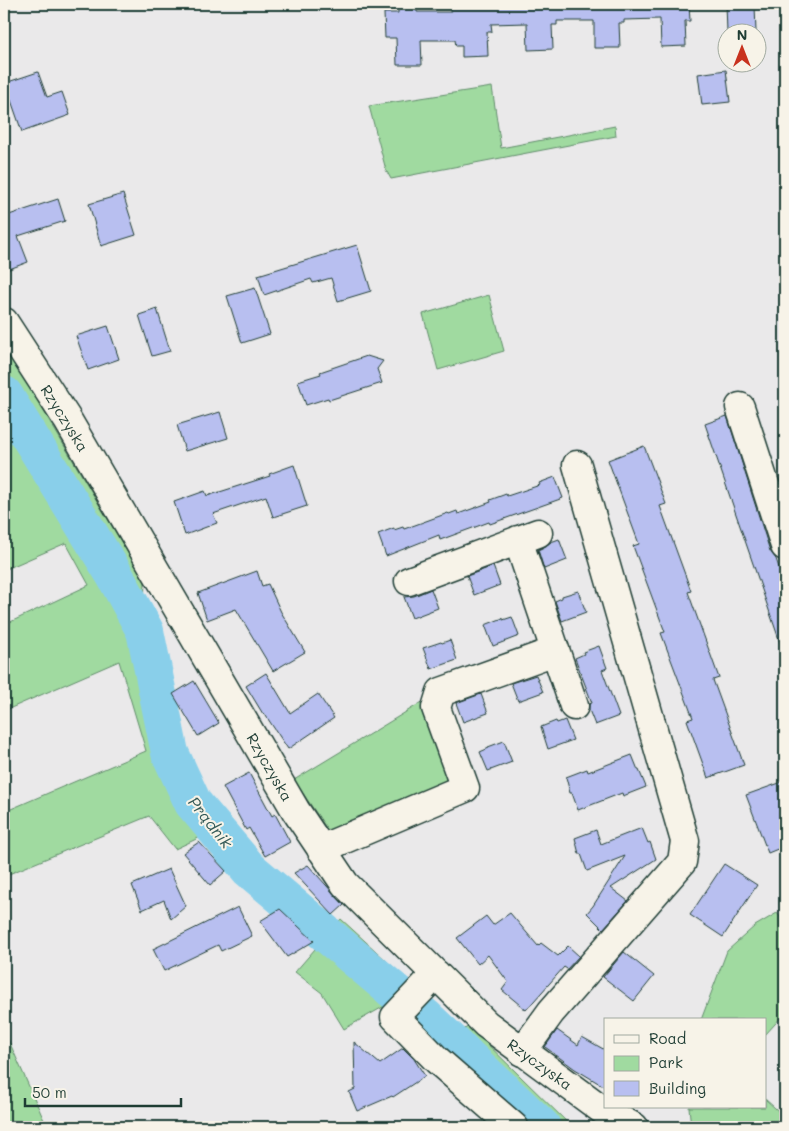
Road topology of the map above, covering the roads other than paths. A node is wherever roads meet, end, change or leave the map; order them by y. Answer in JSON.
{"nodes":[{"id":1,"x":4,"y":322,"type":"edge"},
{"id":2,"x":740,"y":407,"type":"dead end"},
{"id":3,"x":577,"y":465,"type":"dead end"},
{"id":4,"x":785,"y":546,"type":"edge"},
{"id":5,"x":409,"y":581,"type":"dead end"},
{"id":6,"x":556,"y":651,"type":"junction"},
{"id":7,"x":574,"y":706,"type":"dead end"},
{"id":8,"x":321,"y":849,"type":"junction"},
{"id":9,"x":418,"y":993,"type":"junction"},
{"id":10,"x":522,"y":1052,"type":"junction"},
{"id":11,"x":514,"y":1127,"type":"edge"},
{"id":12,"x":634,"y":1127,"type":"edge"}],
"edges":[{"from":1,"to":8,"type":"street","name":"Rzyczyska"},
{"from":2,"to":4,"type":"street"},
{"from":3,"to":10,"type":"street"},
{"from":5,"to":6,"type":"street"},
{"from":6,"to":7,"type":"street"},
{"from":6,"to":8,"type":"street"},
{"from":8,"to":9,"type":"street","name":"Rzyczyska"},
{"from":9,"to":10,"type":"street","name":"Rzyczyska"},
{"from":9,"to":11,"type":"street"},
{"from":10,"to":12,"type":"street","name":"Rzyczyska"}]}
